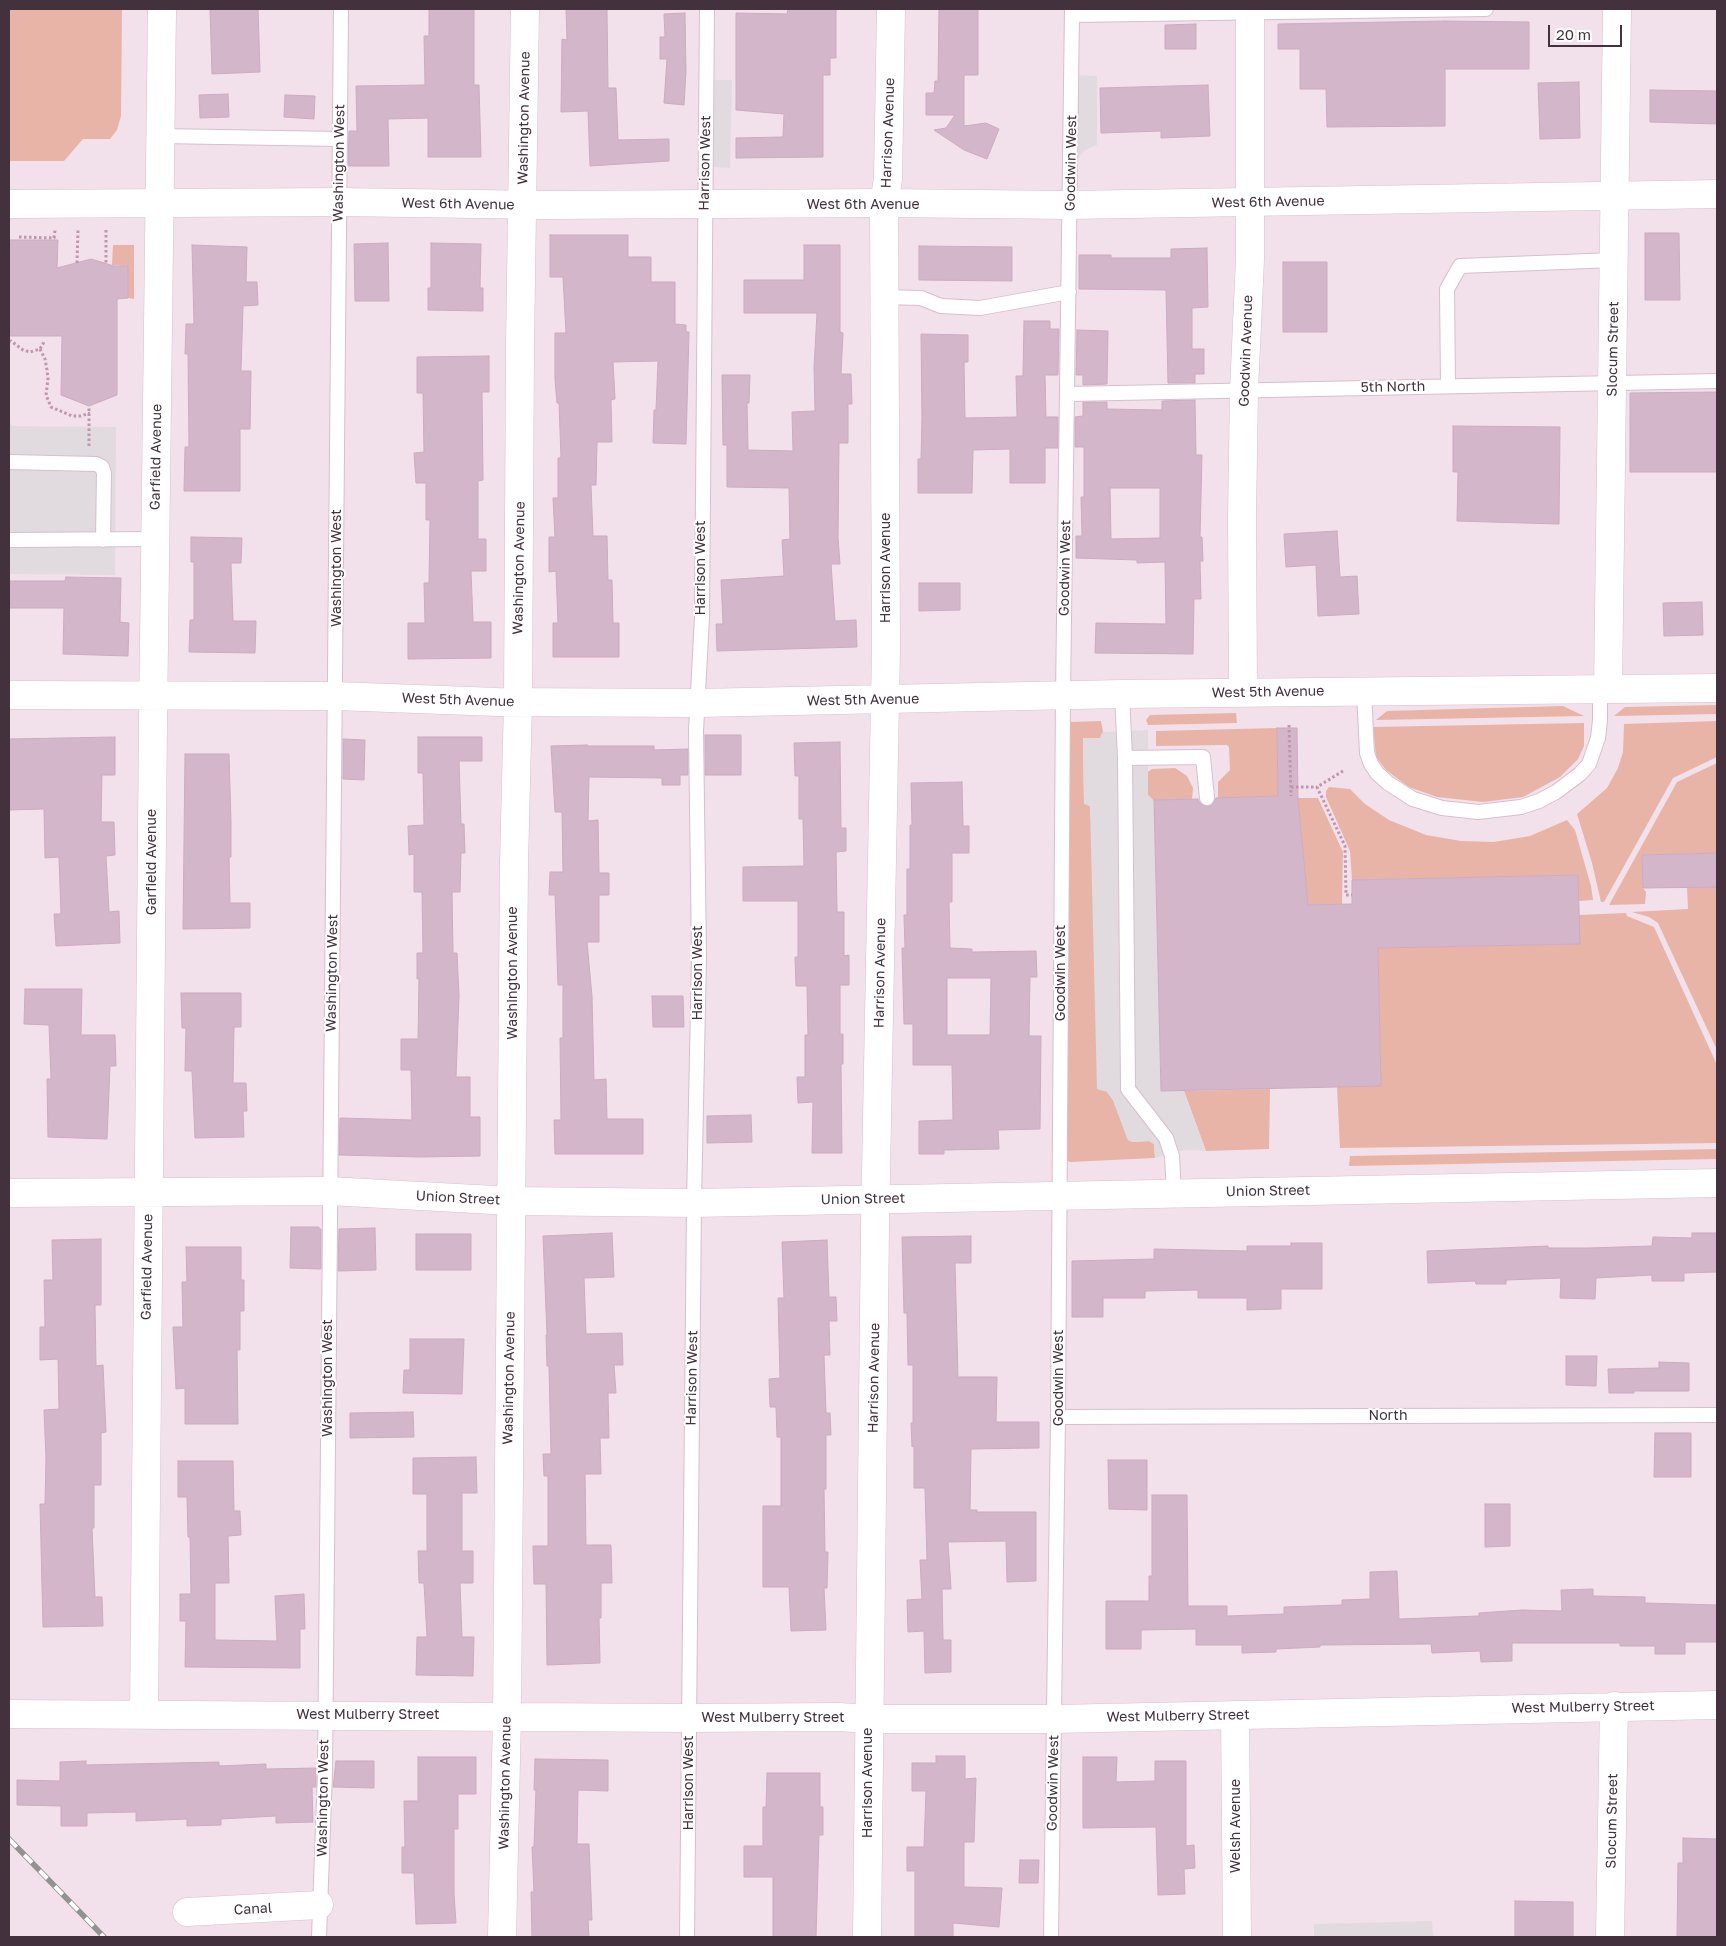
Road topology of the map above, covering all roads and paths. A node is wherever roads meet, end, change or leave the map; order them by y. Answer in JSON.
{"nodes":[{"id":1,"x":162,"y":9,"type":"edge"},
{"id":2,"x":341,"y":9,"type":"edge"},
{"id":3,"x":525,"y":9,"type":"edge"},
{"id":4,"x":707,"y":9,"type":"edge"},
{"id":5,"x":891,"y":9,"type":"edge"},
{"id":6,"x":1440,"y":9,"type":"edge"},
{"id":7,"x":1486,"y":9,"type":"edge"},
{"id":8,"x":1617,"y":9,"type":"edge"},
{"id":9,"x":1250,"y":10,"type":"edge"},
{"id":10,"x":1072,"y":12,"type":"edge"},
{"id":11,"x":160,"y":136,"type":"junction"},
{"id":12,"x":339,"y":139,"type":"junction"},
{"id":13,"x":1717,"y":194,"type":"edge"},
{"id":14,"x":1615,"y":196,"type":"junction"},
{"id":15,"x":339,"y":202,"type":"junction"},
{"id":16,"x":1250,"y":202,"type":"junction"},
{"id":17,"x":159,"y":203,"type":"junction"},
{"id":18,"x":884,"y":203,"type":"junction"},
{"id":19,"x":9,"y":204,"type":"edge"},
{"id":20,"x":522,"y":204,"type":"junction"},
{"id":21,"x":704,"y":205,"type":"junction"},
{"id":22,"x":1070,"y":205,"type":"junction"},
{"id":23,"x":19,"y":230,"type":"dead end"},
{"id":24,"x":55,"y":230,"type":"dead end"},
{"id":25,"x":78,"y":230,"type":"dead end"},
{"id":26,"x":106,"y":230,"type":"dead end"},
{"id":27,"x":1614,"y":260,"type":"junction"},
{"id":28,"x":77,"y":263,"type":"dead end"},
{"id":29,"x":106,"y":263,"type":"dead end"},
{"id":30,"x":1069,"y":292,"type":"junction"},
{"id":31,"x":885,"y":297,"type":"junction"},
{"id":32,"x":9,"y":341,"type":"edge"},
{"id":33,"x":44,"y":342,"type":"dead end"},
{"id":34,"x":40,"y":349,"type":"junction"},
{"id":35,"x":1717,"y":381,"type":"edge"},
{"id":36,"x":1612,"y":383,"type":"junction"},
{"id":37,"x":1448,"y":385,"type":"junction"},
{"id":38,"x":1244,"y":390,"type":"junction"},
{"id":39,"x":1068,"y":394,"type":"junction"},
{"id":40,"x":89,"y":406,"type":"dead end"},
{"id":41,"x":90,"y":413,"type":"junction"},
{"id":42,"x":9,"y":462,"type":"edge"},
{"id":43,"x":88,"y":464,"type":"junction"},
{"id":44,"x":9,"y":540,"type":"edge"},
{"id":45,"x":103,"y":540,"type":"junction"},
{"id":46,"x":155,"y":540,"type":"junction"},
{"id":47,"x":1604,"y":688,"type":"junction"},
{"id":48,"x":1717,"y":688,"type":"edge"},
{"id":49,"x":1364,"y":691,"type":"junction"},
{"id":50,"x":1243,"y":693,"type":"junction"},
{"id":51,"x":1122,"y":694,"type":"junction"},
{"id":52,"x":9,"y":695,"type":"edge"},
{"id":53,"x":154,"y":695,"type":"junction"},
{"id":54,"x":1062,"y":695,"type":"junction"},
{"id":55,"x":336,"y":696,"type":"junction"},
{"id":56,"x":885,"y":699,"type":"junction"},
{"id":57,"x":518,"y":702,"type":"junction"},
{"id":58,"x":698,"y":703,"type":"junction"},
{"id":59,"x":1289,"y":724,"type":"dead end"},
{"id":60,"x":1125,"y":758,"type":"junction"},
{"id":61,"x":1343,"y":771,"type":"dead end"},
{"id":62,"x":1291,"y":787,"type":"junction"},
{"id":63,"x":1317,"y":787,"type":"junction"},
{"id":64,"x":1291,"y":796,"type":"dead end"},
{"id":65,"x":1206,"y":798,"type":"dead end"},
{"id":66,"x":1352,"y":895,"type":"dead end"},
{"id":67,"x":1717,"y":1183,"type":"edge"},
{"id":68,"x":329,"y":1191,"type":"junction"},
{"id":69,"x":148,"y":1192,"type":"junction"},
{"id":70,"x":9,"y":1193,"type":"edge"},
{"id":71,"x":1174,"y":1193,"type":"junction"},
{"id":72,"x":1060,"y":1197,"type":"junction"},
{"id":73,"x":876,"y":1198,"type":"junction"},
{"id":74,"x":512,"y":1201,"type":"junction"},
{"id":75,"x":694,"y":1203,"type":"junction"},
{"id":76,"x":1717,"y":1415,"type":"edge"},
{"id":77,"x":1058,"y":1417,"type":"junction"},
{"id":78,"x":1717,"y":1705,"type":"edge"},
{"id":79,"x":1614,"y":1706,"type":"junction"},
{"id":80,"x":9,"y":1714,"type":"edge"},
{"id":81,"x":144,"y":1715,"type":"junction"},
{"id":82,"x":325,"y":1715,"type":"junction"},
{"id":83,"x":1234,"y":1715,"type":"junction"},
{"id":84,"x":507,"y":1716,"type":"junction"},
{"id":85,"x":689,"y":1718,"type":"junction"},
{"id":86,"x":869,"y":1719,"type":"junction"},
{"id":87,"x":1054,"y":1719,"type":"junction"},
{"id":88,"x":320,"y":1905,"type":"junction"},
{"id":89,"x":187,"y":1912,"type":"dead end"},
{"id":90,"x":319,"y":1937,"type":"edge"},
{"id":91,"x":502,"y":1937,"type":"edge"},
{"id":92,"x":687,"y":1937,"type":"edge"},
{"id":93,"x":867,"y":1937,"type":"edge"},
{"id":94,"x":1051,"y":1937,"type":"edge"},
{"id":95,"x":1238,"y":1937,"type":"edge"},
{"id":96,"x":1610,"y":1937,"type":"edge"}],
"edges":[{"from":1,"to":11,"type":"street","name":"Garfield Avenue"},
{"from":2,"to":12,"type":"lane","name":"Washington West"},
{"from":3,"to":20,"type":"street","name":"Washington Avenue"},
{"from":4,"to":21,"type":"lane","name":"Harrison West"},
{"from":5,"to":18,"type":"street","name":"Harrison Avenue"},
{"from":6,"to":7,"type":"lane"},
{"from":6,"to":9,"type":"lane"},
{"from":8,"to":14,"type":"street","name":"Slocum Street"},
{"from":9,"to":10,"type":"lane"},
{"from":9,"to":16,"type":"street","name":"Goodwin Avenue"},
{"from":10,"to":22,"type":"lane","name":"Goodwin West"},
{"from":11,"to":12,"type":"lane"},
{"from":11,"to":17,"type":"street","name":"Garfield Avenue"},
{"from":12,"to":15,"type":"lane","name":"Washington West"},
{"from":13,"to":14,"type":"street","name":"West 6th Avenue"},
{"from":14,"to":16,"type":"street","name":"West 6th Avenue"},
{"from":14,"to":27,"type":"street","name":"Slocum Street"},
{"from":15,"to":17,"type":"street","name":"West 6th Avenue"},
{"from":15,"to":20,"type":"street","name":"West 6th Avenue"},
{"from":15,"to":55,"type":"lane","name":"Washington West"},
{"from":16,"to":22,"type":"street","name":"West 6th Avenue"},
{"from":16,"to":38,"type":"street","name":"Goodwin Avenue"},
{"from":17,"to":19,"type":"street","name":"West 6th Avenue"},
{"from":17,"to":46,"type":"street","name":"Garfield Avenue"},
{"from":18,"to":21,"type":"street","name":"West 6th Avenue"},
{"from":18,"to":22,"type":"street","name":"West 6th Avenue"},
{"from":18,"to":31,"type":"street","name":"Harrison Avenue"},
{"from":20,"to":21,"type":"street","name":"West 6th Avenue"},
{"from":20,"to":57,"type":"street","name":"Washington Avenue"},
{"from":21,"to":58,"type":"lane","name":"Harrison West"},
{"from":22,"to":30,"type":"lane","name":"Goodwin West"},
{"from":23,"to":24,"type":"path"},
{"from":25,"to":28,"type":"path"},
{"from":26,"to":29,"type":"path"},
{"from":27,"to":36,"type":"street","name":"Slocum Street"},
{"from":27,"to":37,"type":"lane"},
{"from":30,"to":31,"type":"lane"},
{"from":30,"to":39,"type":"lane","name":"Goodwin West"},
{"from":31,"to":56,"type":"street","name":"Harrison Avenue"},
{"from":32,"to":34,"type":"path"},
{"from":33,"to":34,"type":"path"},
{"from":34,"to":41,"type":"path"},
{"from":35,"to":36,"type":"lane","name":"5th North"},
{"from":36,"to":37,"type":"lane","name":"5th North"},
{"from":36,"to":47,"type":"street","name":"Slocum Street"},
{"from":37,"to":38,"type":"lane","name":"5th North"},
{"from":38,"to":39,"type":"lane","name":"5th North"},
{"from":38,"to":50,"type":"street","name":"Goodwin Avenue"},
{"from":39,"to":54,"type":"lane","name":"Goodwin West"},
{"from":40,"to":41,"type":"path"},
{"from":41,"to":43,"type":"path"},
{"from":42,"to":43,"type":"lane"},
{"from":43,"to":45,"type":"lane"},
{"from":44,"to":45,"type":"lane"},
{"from":45,"to":46,"type":"lane"},
{"from":46,"to":53,"type":"street","name":"Garfield Avenue"},
{"from":47,"to":48,"type":"street","name":"West 5th Avenue"},
{"from":47,"to":49,"type":"street","name":"West 5th Avenue"},
{"from":47,"to":49,"type":"lane"},
{"from":49,"to":50,"type":"street","name":"West 5th Avenue"},
{"from":50,"to":51,"type":"street","name":"West 5th Avenue"},
{"from":51,"to":54,"type":"street","name":"West 5th Avenue"},
{"from":51,"to":60,"type":"lane"},
{"from":52,"to":53,"type":"street","name":"West 5th Avenue"},
{"from":53,"to":55,"type":"street","name":"West 5th Avenue"},
{"from":53,"to":69,"type":"street","name":"Garfield Avenue"},
{"from":54,"to":56,"type":"street","name":"West 5th Avenue"},
{"from":54,"to":72,"type":"lane","name":"Goodwin West"},
{"from":55,"to":57,"type":"street","name":"West 5th Avenue"},
{"from":55,"to":68,"type":"lane","name":"Washington West"},
{"from":56,"to":58,"type":"street","name":"West 5th Avenue"},
{"from":56,"to":73,"type":"street","name":"Harrison Avenue"},
{"from":57,"to":58,"type":"street","name":"West 5th Avenue"},
{"from":57,"to":74,"type":"street","name":"Washington Avenue"},
{"from":58,"to":75,"type":"lane","name":"Harrison West"},
{"from":59,"to":62,"type":"path"},
{"from":60,"to":65,"type":"lane"},
{"from":60,"to":71,"type":"lane"},
{"from":61,"to":63,"type":"path"},
{"from":62,"to":63,"type":"path"},
{"from":62,"to":64,"type":"path"},
{"from":63,"to":66,"type":"path"},
{"from":67,"to":71,"type":"street","name":"Union Street"},
{"from":68,"to":69,"type":"street","name":"Union Street"},
{"from":68,"to":74,"type":"street","name":"Union Street"},
{"from":68,"to":82,"type":"lane","name":"Washington West"},
{"from":69,"to":70,"type":"street","name":"Union Street"},
{"from":69,"to":81,"type":"street","name":"Garfield Avenue"},
{"from":71,"to":72,"type":"street","name":"Union Street"},
{"from":72,"to":73,"type":"street","name":"Union Street"},
{"from":72,"to":77,"type":"lane","name":"Goodwin West"},
{"from":73,"to":75,"type":"street","name":"Union Street"},
{"from":73,"to":86,"type":"street","name":"Harrison Avenue"},
{"from":74,"to":75,"type":"street","name":"Union Street"},
{"from":74,"to":84,"type":"street","name":"Washington Avenue"},
{"from":75,"to":85,"type":"lane","name":"Harrison West"},
{"from":76,"to":77,"type":"lane","name":"North"},
{"from":77,"to":87,"type":"lane","name":"Goodwin West"},
{"from":78,"to":79,"type":"street","name":"West Mulberry Street"},
{"from":79,"to":83,"type":"street","name":"West Mulberry Street"},
{"from":79,"to":96,"type":"street","name":"Slocum Street"},
{"from":80,"to":81,"type":"street","name":"West Mulberry Street"},
{"from":81,"to":82,"type":"street","name":"West Mulberry Street"},
{"from":82,"to":84,"type":"street","name":"West Mulberry Street"},
{"from":82,"to":88,"type":"lane","name":"Washington West"},
{"from":83,"to":87,"type":"street","name":"West Mulberry Street"},
{"from":83,"to":95,"type":"street","name":"Welsh Avenue"},
{"from":84,"to":85,"type":"street","name":"West Mulberry Street"},
{"from":84,"to":91,"type":"street","name":"Washington Avenue"},
{"from":85,"to":86,"type":"street","name":"West Mulberry Street"},
{"from":85,"to":92,"type":"lane","name":"Harrison West"},
{"from":86,"to":87,"type":"street","name":"West Mulberry Street"},
{"from":86,"to":93,"type":"street","name":"Harrison Avenue"},
{"from":87,"to":94,"type":"lane","name":"Goodwin West"},
{"from":88,"to":89,"type":"street","name":"Canal"},
{"from":88,"to":90,"type":"lane","name":"Washington West"}]}
